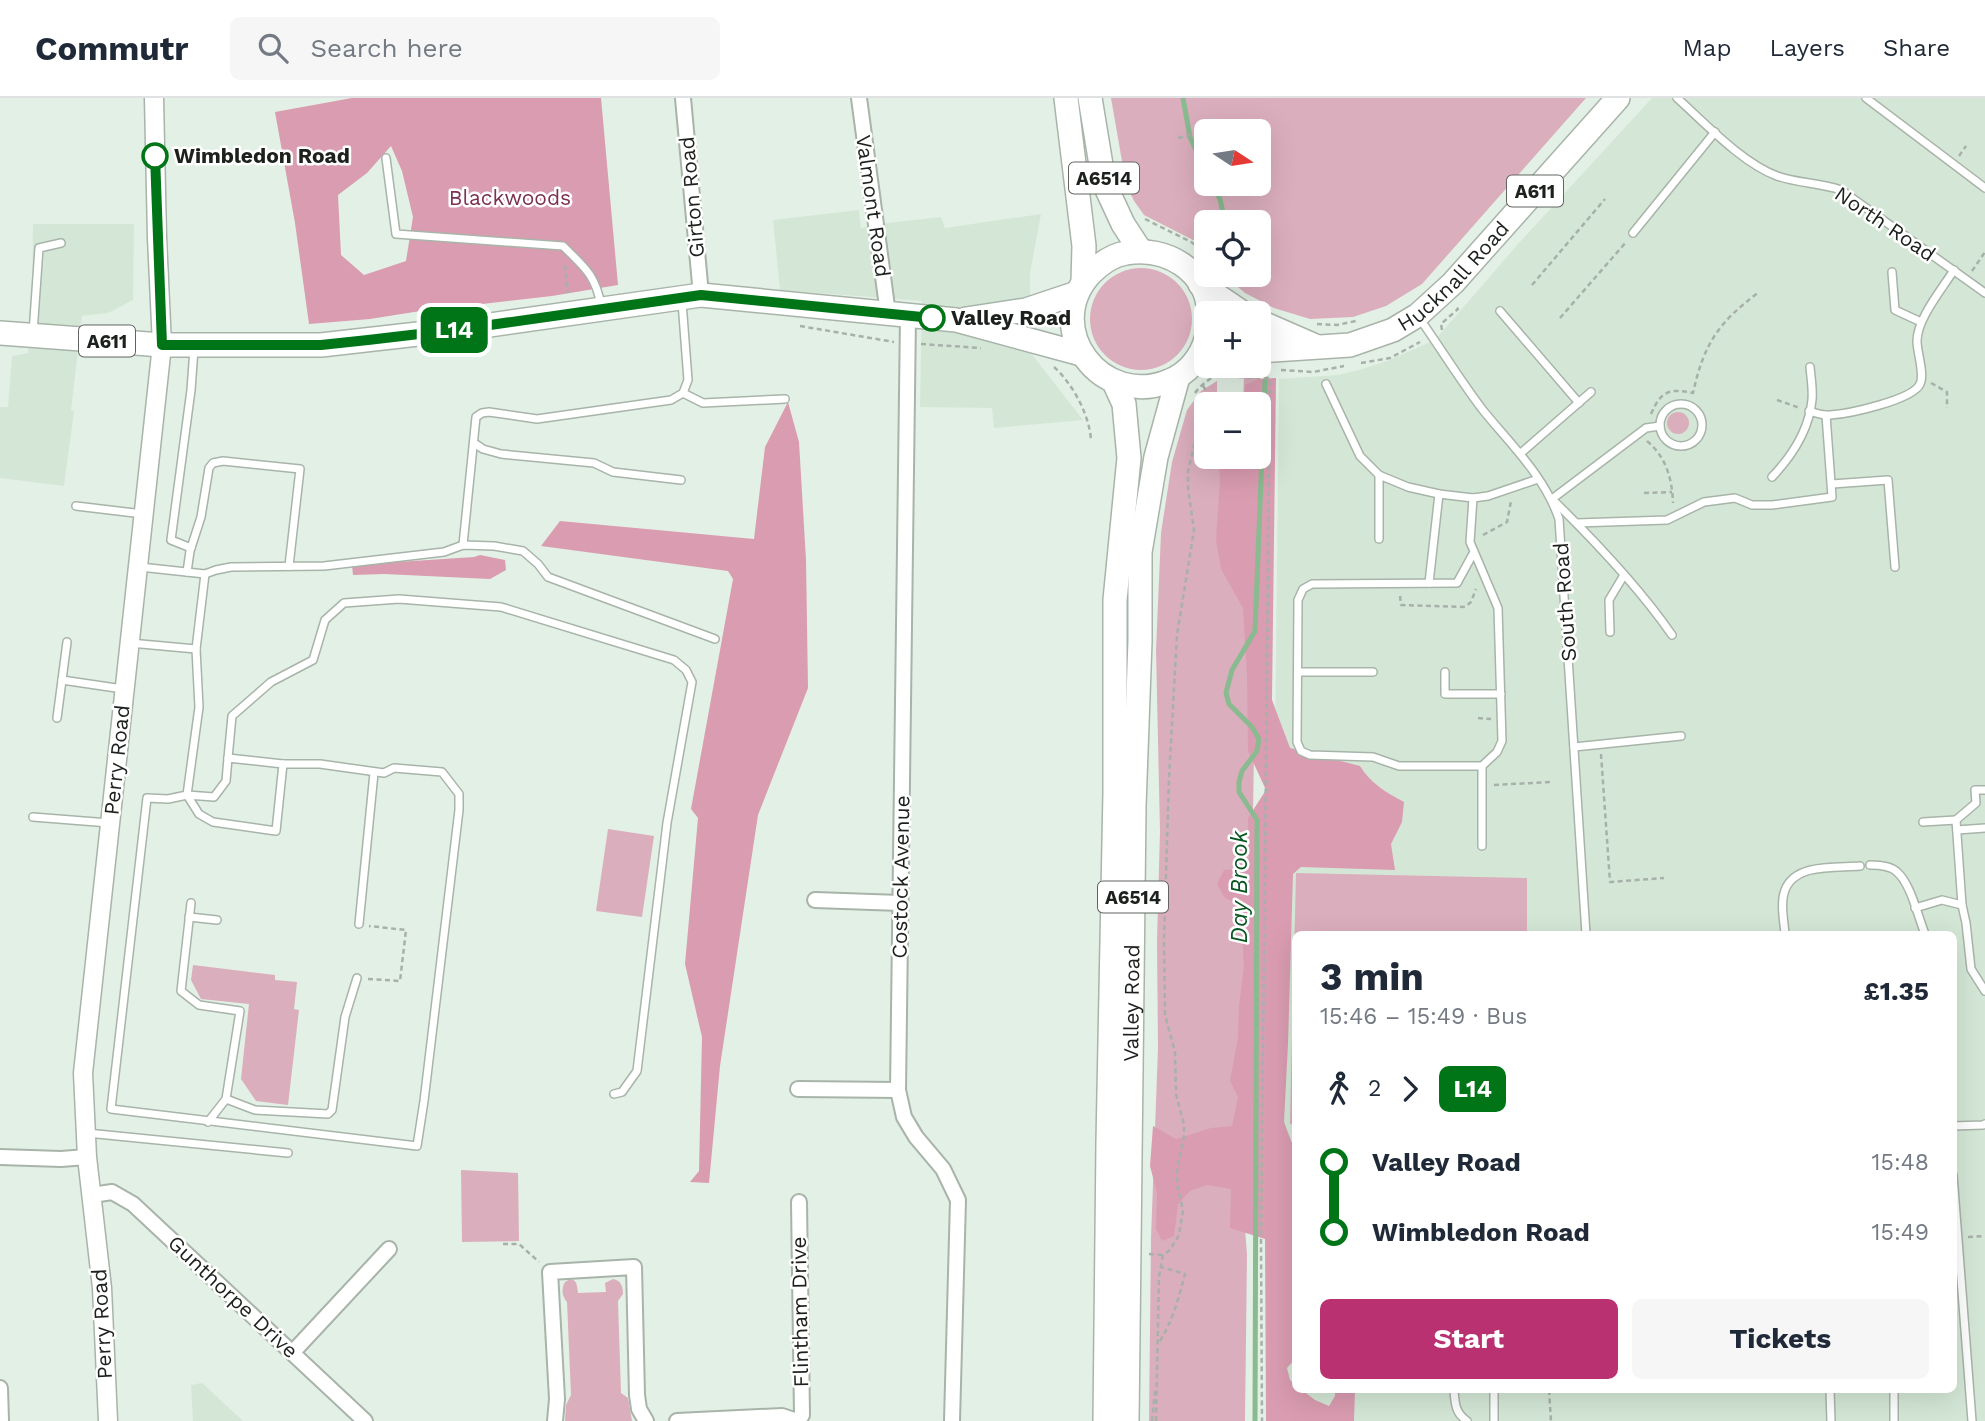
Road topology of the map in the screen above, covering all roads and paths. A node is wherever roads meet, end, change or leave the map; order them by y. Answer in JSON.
{"nodes":[{"id":1,"x":154,"y":98,"type":"edge"},
{"id":2,"x":683,"y":98,"type":"edge"},
{"id":3,"x":859,"y":98,"type":"edge"},
{"id":4,"x":1066,"y":98,"type":"edge"},
{"id":5,"x":1090,"y":98,"type":"edge"},
{"id":6,"x":1618,"y":98,"type":"edge"},
{"id":7,"x":1677,"y":98,"type":"edge"},
{"id":8,"x":1866,"y":98,"type":"edge"},
{"id":9,"x":1715,"y":132,"type":"junction"},
{"id":10,"x":1194,"y":135,"type":"edge"},
{"id":11,"x":1178,"y":138,"type":"dead end"},
{"id":12,"x":386,"y":158,"type":"dead end"},
{"id":13,"x":1985,"y":188,"type":"edge"},
{"id":14,"x":1605,"y":199,"type":"dead end"},
{"id":15,"x":1139,"y":216,"type":"dead end"},
{"id":16,"x":1633,"y":233,"type":"joint"},
{"id":17,"x":61,"y":243,"type":"dead end"},
{"id":18,"x":1194,"y":245,"type":"edge"},
{"id":19,"x":563,"y":246,"type":"junction"},
{"id":20,"x":1140,"y":250,"type":"junction"},
{"id":21,"x":1985,"y":252,"type":"edge"},
{"id":22,"x":1954,"y":271,"type":"junction"},
{"id":23,"x":1892,"y":272,"type":"dead end"},
{"id":24,"x":1194,"y":276,"type":"edge"},
{"id":25,"x":1967,"y":279,"type":"junction"},
{"id":26,"x":1532,"y":285,"type":"dead end"},
{"id":27,"x":1204,"y":287,"type":"edge"},
{"id":28,"x":1080,"y":288,"type":"junction"},
{"id":29,"x":1759,"y":292,"type":"dead end"},
{"id":30,"x":1985,"y":293,"type":"edge"},
{"id":31,"x":692,"y":296,"type":"junction"},
{"id":32,"x":1225,"y":301,"type":"edge"},
{"id":33,"x":602,"y":309,"type":"junction"},
{"id":34,"x":1500,"y":311,"type":"dead end"},
{"id":35,"x":570,"y":313,"type":"junction"},
{"id":36,"x":898,"y":315,"type":"junction"},
{"id":37,"x":1418,"y":315,"type":"junction"},
{"id":38,"x":1560,"y":318,"type":"dead end"},
{"id":39,"x":956,"y":320,"type":"junction"},
{"id":40,"x":1357,"y":321,"type":"dead end"},
{"id":41,"x":1921,"y":322,"type":"junction"},
{"id":42,"x":1271,"y":324,"type":"edge"},
{"id":43,"x":0,"y":333,"type":"edge"},
{"id":44,"x":33,"y":335,"type":"junction"},
{"id":45,"x":1314,"y":335,"type":"junction"},
{"id":46,"x":866,"y":336,"type":"dead end"},
{"id":47,"x":1435,"y":340,"type":"junction"},
{"id":48,"x":907,"y":343,"type":"junction"},
{"id":49,"x":162,"y":345,"type":"junction"},
{"id":50,"x":194,"y":345,"type":"junction"},
{"id":51,"x":1271,"y":347,"type":"edge"},
{"id":52,"x":990,"y":349,"type":"dead end"},
{"id":53,"x":1082,"y":354,"type":"junction"},
{"id":54,"x":1051,"y":364,"type":"dead end"},
{"id":55,"x":1354,"y":365,"type":"dead end"},
{"id":56,"x":1346,"y":366,"type":"dead end"},
{"id":57,"x":1339,"y":367,"type":"dead end"},
{"id":58,"x":1810,"y":367,"type":"dead end"},
{"id":59,"x":1194,"y":372,"type":"edge"},
{"id":60,"x":1198,"y":378,"type":"edge"},
{"id":61,"x":1270,"y":378,"type":"edge"},
{"id":62,"x":1922,"y":378,"type":"junction"},
{"id":63,"x":1114,"y":383,"type":"junction"},
{"id":64,"x":1326,"y":384,"type":"dead end"},
{"id":65,"x":1591,"y":392,"type":"dead end"},
{"id":66,"x":683,"y":393,"type":"junction"},
{"id":67,"x":785,"y":399,"type":"dead end"},
{"id":68,"x":1777,"y":400,"type":"dead end"},
{"id":69,"x":1579,"y":403,"type":"junction"},
{"id":70,"x":1947,"y":408,"type":"dead end"},
{"id":71,"x":1809,"y":411,"type":"junction"},
{"id":72,"x":1826,"y":415,"type":"junction"},
{"id":73,"x":1660,"y":426,"type":"junction"},
{"id":74,"x":1639,"y":434,"type":"junction"},
{"id":75,"x":1091,"y":441,"type":"dead end"},
{"id":76,"x":474,"y":443,"type":"junction"},
{"id":77,"x":1521,"y":453,"type":"junction"},
{"id":78,"x":1379,"y":475,"type":"junction"},
{"id":79,"x":1772,"y":477,"type":"dead end"},
{"id":80,"x":1538,"y":479,"type":"junction"},
{"id":81,"x":681,"y":480,"type":"dead end"},
{"id":82,"x":1832,"y":484,"type":"junction"},
{"id":83,"x":1514,"y":487,"type":"junction"},
{"id":84,"x":1673,"y":492,"type":"junction"},
{"id":85,"x":1644,"y":493,"type":"dead end"},
{"id":86,"x":1439,"y":494,"type":"junction"},
{"id":87,"x":1473,"y":498,"type":"junction"},
{"id":88,"x":1552,"y":499,"type":"junction"},
{"id":89,"x":76,"y":506,"type":"dead end"},
{"id":90,"x":143,"y":514,"type":"junction"},
{"id":91,"x":1674,"y":517,"type":"junction"},
{"id":92,"x":1577,"y":523,"type":"junction"},
{"id":93,"x":1379,"y":539,"type":"dead end"},
{"id":94,"x":1470,"y":542,"type":"junction"},
{"id":95,"x":463,"y":545,"type":"junction"},
{"id":96,"x":191,"y":548,"type":"junction"},
{"id":97,"x":1474,"y":552,"type":"junction"},
{"id":98,"x":289,"y":566,"type":"junction"},
{"id":99,"x":138,"y":567,"type":"junction"},
{"id":100,"x":1895,"y":567,"type":"dead end"},
{"id":101,"x":187,"y":572,"type":"junction"},
{"id":102,"x":1483,"y":574,"type":"junction"},
{"id":103,"x":205,"y":575,"type":"junction"},
{"id":104,"x":1624,"y":575,"type":"junction"},
{"id":105,"x":1399,"y":583,"type":"junction"},
{"id":106,"x":1429,"y":583,"type":"junction"},
{"id":107,"x":1610,"y":632,"type":"dead end"},
{"id":108,"x":1672,"y":635,"type":"dead end"},
{"id":109,"x":715,"y":639,"type":"dead end"},
{"id":110,"x":67,"y":642,"type":"dead end"},
{"id":111,"x":129,"y":643,"type":"junction"},
{"id":112,"x":196,"y":649,"type":"junction"},
{"id":113,"x":1298,"y":672,"type":"junction"},
{"id":114,"x":1373,"y":672,"type":"dead end"},
{"id":115,"x":1444,"y":672,"type":"dead end"},
{"id":116,"x":62,"y":680,"type":"junction"},
{"id":117,"x":125,"y":689,"type":"junction"},
{"id":118,"x":1501,"y":694,"type":"junction"},
{"id":119,"x":57,"y":718,"type":"dead end"},
{"id":120,"x":1681,"y":736,"type":"dead end"},
{"id":121,"x":1600,"y":744,"type":"junction"},
{"id":122,"x":1574,"y":747,"type":"junction"},
{"id":123,"x":1497,"y":752,"type":"junction"},
{"id":124,"x":228,"y":758,"type":"junction"},
{"id":125,"x":283,"y":764,"type":"junction"},
{"id":126,"x":1482,"y":766,"type":"junction"},
{"id":127,"x":374,"y":773,"type":"junction"},
{"id":128,"x":1550,"y":782,"type":"dead end"},
{"id":129,"x":1985,"y":790,"type":"edge"},
{"id":130,"x":187,"y":795,"type":"junction"},
{"id":131,"x":33,"y":817,"type":"dead end"},
{"id":132,"x":1956,"y":820,"type":"junction"},
{"id":133,"x":1923,"y":822,"type":"dead end"},
{"id":134,"x":110,"y":823,"type":"junction"},
{"id":135,"x":1985,"y":828,"type":"edge"},
{"id":136,"x":1957,"y":830,"type":"junction"},
{"id":137,"x":1482,"y":846,"type":"dead end"},
{"id":138,"x":1870,"y":865,"type":"dead end"},
{"id":139,"x":1860,"y":866,"type":"dead end"},
{"id":140,"x":1664,"y":878,"type":"dead end"},
{"id":141,"x":815,"y":900,"type":"dead end"},
{"id":142,"x":191,"y":903,"type":"dead end"},
{"id":143,"x":901,"y":903,"type":"junction"},
{"id":144,"x":1962,"y":905,"type":"junction"},
{"id":145,"x":1915,"y":908,"type":"junction"},
{"id":146,"x":189,"y":918,"type":"junction"},
{"id":147,"x":217,"y":920,"type":"dead end"},
{"id":148,"x":359,"y":924,"type":"joint"},
{"id":149,"x":1586,"y":931,"type":"edge"},
{"id":150,"x":1785,"y":931,"type":"edge"},
{"id":151,"x":1924,"y":931,"type":"edge"},
{"id":152,"x":357,"y":978,"type":"joint"},
{"id":153,"x":1985,"y":991,"type":"edge"},
{"id":154,"x":798,"y":1088,"type":"dead end"},
{"id":155,"x":898,"y":1090,"type":"junction"},
{"id":156,"x":614,"y":1094,"type":"dead end"},
{"id":157,"x":226,"y":1100,"type":"junction"},
{"id":158,"x":208,"y":1122,"type":"junction"},
{"id":159,"x":1985,"y":1124,"type":"edge"},
{"id":160,"x":1957,"y":1126,"type":"edge"},
{"id":161,"x":86,"y":1132,"type":"junction"},
{"id":162,"x":288,"y":1153,"type":"dead end"},
{"id":163,"x":0,"y":1157,"type":"edge"},
{"id":164,"x":88,"y":1157,"type":"junction"},
{"id":165,"x":92,"y":1195,"type":"junction"},
{"id":166,"x":799,"y":1202,"type":"dead end"},
{"id":167,"x":1957,"y":1225,"type":"edge"},
{"id":168,"x":1985,"y":1236,"type":"edge"},
{"id":169,"x":1958,"y":1238,"type":"junction"},
{"id":170,"x":503,"y":1244,"type":"dead end"},
{"id":171,"x":389,"y":1249,"type":"dead end"},
{"id":172,"x":1142,"y":1254,"type":"dead end"},
{"id":173,"x":1163,"y":1255,"type":"junction"},
{"id":174,"x":1161,"y":1267,"type":"junction"},
{"id":175,"x":550,"y":1272,"type":"junction"},
{"id":176,"x":1158,"y":1344,"type":"junction"},
{"id":177,"x":293,"y":1352,"type":"junction"},
{"id":178,"x":0,"y":1388,"type":"edge"},
{"id":179,"x":1454,"y":1393,"type":"edge"},
{"id":180,"x":1494,"y":1393,"type":"edge"},
{"id":181,"x":1549,"y":1393,"type":"edge"},
{"id":182,"x":1830,"y":1393,"type":"edge"},
{"id":183,"x":1894,"y":1393,"type":"edge"},
{"id":184,"x":1,"y":1421,"type":"edge"},
{"id":185,"x":108,"y":1421,"type":"edge"},
{"id":186,"x":365,"y":1421,"type":"edge"},
{"id":187,"x":555,"y":1421,"type":"edge"},
{"id":188,"x":646,"y":1421,"type":"edge"},
{"id":189,"x":677,"y":1421,"type":"edge"},
{"id":190,"x":797,"y":1421,"type":"edge"},
{"id":191,"x":952,"y":1421,"type":"edge"},
{"id":192,"x":1105,"y":1421,"type":"edge"},
{"id":193,"x":1127,"y":1421,"type":"edge"},
{"id":194,"x":1154,"y":1421,"type":"edge"},
{"id":195,"x":1262,"y":1421,"type":"edge"},
{"id":196,"x":1467,"y":1421,"type":"edge"},
{"id":197,"x":1494,"y":1421,"type":"edge"},
{"id":198,"x":1551,"y":1421,"type":"edge"},
{"id":199,"x":1831,"y":1421,"type":"edge"},
{"id":200,"x":1894,"y":1421,"type":"edge"},
{"id":201,"x":1972,"y":1421,"type":"edge"}],
"edges":[{"from":1,"to":49,"type":"street","name":"Perry Road"},
{"from":2,"to":31,"type":"street","name":"Girton Road"},
{"from":3,"to":36,"type":"street","name":"Valmont Road"},
{"from":4,"to":28,"type":"main road","number":"A6514"},
{"from":5,"to":20,"type":"main road","number":"A6514"},
{"from":6,"to":37,"type":"main road","name":"Hucknall Road","number":"A611"},
{"from":7,"to":9,"type":"lane","name":"North Road"},
{"from":8,"to":13,"type":"lane"},
{"from":9,"to":16,"type":"lane"},
{"from":9,"to":22,"type":"lane","name":"North Road"},
{"from":10,"to":11,"type":"path"},
{"from":12,"to":19,"type":"lane"},
{"from":14,"to":26,"type":"path"},
{"from":15,"to":18,"type":"path"},
{"from":16,"to":38,"type":"path"},
{"from":17,"to":44,"type":"lane"},
{"from":19,"to":33,"type":"lane"},
{"from":19,"to":35,"type":"path"},
{"from":20,"to":24,"type":"main road"},
{"from":20,"to":28,"type":"main road"},
{"from":21,"to":25,"type":"path"},
{"from":22,"to":25,"type":"lane","name":"North Road"},
{"from":22,"to":41,"type":"lane"},
{"from":23,"to":41,"type":"lane"},
{"from":25,"to":30,"type":"lane","name":"North Road"},
{"from":27,"to":32,"type":"main road"},
{"from":28,"to":39,"type":"main road","number":"A611"},
{"from":28,"to":53,"type":"main road"},
{"from":29,"to":74,"type":"path"},
{"from":31,"to":33,"type":"main road","number":"A611"},
{"from":31,"to":36,"type":"main road","number":"A611"},
{"from":31,"to":66,"type":"lane"},
{"from":33,"to":35,"type":"main road","number":"A611"},
{"from":34,"to":69,"type":"lane"},
{"from":35,"to":50,"type":"main road","number":"A611"},
{"from":36,"to":39,"type":"main road","number":"A611"},
{"from":36,"to":48,"type":"street","name":"Costock Avenue"},
{"from":37,"to":45,"type":"main road","name":"Hucknall Road","number":"A611"},
{"from":37,"to":47,"type":"lane","name":"South Road"},
{"from":39,"to":53,"type":"main road","number":"A611"},
{"from":40,"to":45,"type":"path"},
{"from":41,"to":62,"type":"lane"},
{"from":42,"to":45,"type":"main road","name":"Hucknall Road","number":"A611"},
{"from":43,"to":44,"type":"main road","number":"A611"},
{"from":44,"to":49,"type":"main road","number":"A611"},
{"from":45,"to":51,"type":"main road","name":"Hucknall Road","number":"A611"},
{"from":46,"to":48,"type":"path"},
{"from":47,"to":55,"type":"path"},
{"from":47,"to":77,"type":"lane","name":"South Road"},
{"from":48,"to":52,"type":"path"},
{"from":48,"to":143,"type":"street","name":"Costock Avenue"},
{"from":49,"to":50,"type":"main road","number":"A611"},
{"from":49,"to":90,"type":"street","name":"Perry Road"},
{"from":50,"to":96,"type":"lane"},
{"from":53,"to":63,"type":"main road"},
{"from":54,"to":75,"type":"path"},
{"from":56,"to":57,"type":"path"},
{"from":58,"to":71,"type":"lane"},
{"from":59,"to":63,"type":"main road"},
{"from":59,"to":193,"type":"main road","name":"Valley Road","number":"A6514"},
{"from":60,"to":173,"type":"path"},
{"from":61,"to":195,"type":"path"},
{"from":62,"to":70,"type":"path"},
{"from":62,"to":72,"type":"lane"},
{"from":63,"to":192,"type":"main road","name":"Valley Road","number":"A6514"},
{"from":64,"to":78,"type":"lane"},
{"from":65,"to":69,"type":"lane"},
{"from":66,"to":67,"type":"lane"},
{"from":66,"to":76,"type":"lane"},
{"from":68,"to":71,"type":"path"},
{"from":69,"to":77,"type":"lane"},
{"from":71,"to":72,"type":"lane"},
{"from":71,"to":79,"type":"lane"},
{"from":72,"to":82,"type":"lane"},
{"from":73,"to":73,"type":"lane"},
{"from":73,"to":74,"type":"lane"},
{"from":74,"to":84,"type":"path"},
{"from":74,"to":88,"type":"lane"},
{"from":76,"to":81,"type":"lane"},
{"from":76,"to":95,"type":"lane"},
{"from":77,"to":80,"type":"lane","name":"South Road"},
{"from":78,"to":86,"type":"lane"},
{"from":78,"to":93,"type":"lane"},
{"from":80,"to":83,"type":"lane"},
{"from":80,"to":88,"type":"lane","name":"South Road"},
{"from":82,"to":91,"type":"lane"},
{"from":82,"to":100,"type":"lane"},
{"from":83,"to":87,"type":"lane"},
{"from":83,"to":94,"type":"path"},
{"from":84,"to":85,"type":"path"},
{"from":84,"to":91,"type":"path"},
{"from":86,"to":87,"type":"lane"},
{"from":86,"to":106,"type":"lane"},
{"from":87,"to":94,"type":"lane"},
{"from":88,"to":92,"type":"lane"},
{"from":88,"to":122,"type":"lane","name":"South Road"},
{"from":89,"to":90,"type":"lane"},
{"from":90,"to":99,"type":"street","name":"Perry Road"},
{"from":91,"to":92,"type":"lane"},
{"from":92,"to":104,"type":"lane"},
{"from":94,"to":97,"type":"lane"},
{"from":95,"to":98,"type":"lane"},
{"from":95,"to":109,"type":"lane"},
{"from":96,"to":98,"type":"lane"},
{"from":96,"to":101,"type":"lane"},
{"from":97,"to":102,"type":"lane"},
{"from":97,"to":106,"type":"lane"},
{"from":98,"to":103,"type":"lane"},
{"from":99,"to":101,"type":"lane"},
{"from":99,"to":111,"type":"street","name":"Perry Road"},
{"from":101,"to":103,"type":"lane"},
{"from":102,"to":105,"type":"path"},
{"from":102,"to":118,"type":"lane"},
{"from":103,"to":112,"type":"lane"},
{"from":104,"to":107,"type":"lane"},
{"from":104,"to":108,"type":"lane"},
{"from":105,"to":106,"type":"lane"},
{"from":105,"to":113,"type":"lane"},
{"from":110,"to":116,"type":"lane"},
{"from":111,"to":112,"type":"lane"},
{"from":111,"to":117,"type":"street","name":"Perry Road"},
{"from":112,"to":130,"type":"lane"},
{"from":113,"to":114,"type":"lane"},
{"from":113,"to":126,"type":"lane"},
{"from":115,"to":118,"type":"lane"},
{"from":116,"to":117,"type":"lane"},
{"from":116,"to":119,"type":"lane"},
{"from":117,"to":134,"type":"street","name":"Perry Road"},
{"from":118,"to":123,"type":"lane"},
{"from":120,"to":121,"type":"lane"},
{"from":121,"to":122,"type":"lane"},
{"from":121,"to":140,"type":"path"},
{"from":122,"to":149,"type":"lane","name":"South Road"},
{"from":123,"to":126,"type":"lane"},
{"from":123,"to":128,"type":"path"},
{"from":124,"to":125,"type":"lane"},
{"from":124,"to":130,"type":"lane"},
{"from":124,"to":156,"type":"lane"},
{"from":125,"to":127,"type":"lane"},
{"from":125,"to":130,"type":"lane"},
{"from":126,"to":137,"type":"lane"},
{"from":127,"to":148,"type":"lane"},
{"from":127,"to":158,"type":"lane"},
{"from":129,"to":132,"type":"lane"},
{"from":130,"to":158,"type":"lane"},
{"from":131,"to":134,"type":"lane"},
{"from":132,"to":133,"type":"lane"},
{"from":132,"to":136,"type":"lane"},
{"from":134,"to":161,"type":"street","name":"Perry Road"},
{"from":135,"to":136,"type":"lane"},
{"from":136,"to":144,"type":"lane"},
{"from":138,"to":145,"type":"lane"},
{"from":139,"to":150,"type":"lane"},
{"from":141,"to":143,"type":"street"},
{"from":142,"to":146,"type":"lane"},
{"from":143,"to":155,"type":"street","name":"Costock Avenue"},
{"from":144,"to":145,"type":"lane"},
{"from":144,"to":153,"type":"lane"},
{"from":145,"to":151,"type":"lane"},
{"from":146,"to":147,"type":"lane"},
{"from":146,"to":157,"type":"lane"},
{"from":148,"to":152,"type":"path"},
{"from":152,"to":157,"type":"lane"},
{"from":154,"to":155,"type":"street"},
{"from":155,"to":191,"type":"street","name":"Costock Avenue"},
{"from":157,"to":158,"type":"lane"},
{"from":159,"to":160,"type":"lane"},
{"from":161,"to":162,"type":"lane"},
{"from":161,"to":164,"type":"street","name":"Perry Road"},
{"from":163,"to":164,"type":"street"},
{"from":164,"to":165,"type":"street","name":"Perry Road"},
{"from":165,"to":177,"type":"street","name":"Gunthorpe Drive"},
{"from":165,"to":185,"type":"street","name":"Perry Road"},
{"from":166,"to":190,"type":"street","name":"Flintham Drive"},
{"from":167,"to":169,"type":"lane"},
{"from":168,"to":169,"type":"path"},
{"from":169,"to":201,"type":"lane"},
{"from":170,"to":175,"type":"path"},
{"from":171,"to":177,"type":"street"},
{"from":172,"to":173,"type":"path"},
{"from":173,"to":174,"type":"path"},
{"from":174,"to":176,"type":"path"},
{"from":174,"to":176,"type":"path"},
{"from":175,"to":187,"type":"street"},
{"from":175,"to":188,"type":"street"},
{"from":176,"to":194,"type":"path"},
{"from":177,"to":186,"type":"street","name":"Gunthorpe Drive"},
{"from":178,"to":184,"type":"street"},
{"from":179,"to":196,"type":"lane"},
{"from":180,"to":197,"type":"lane"},
{"from":181,"to":198,"type":"path"},
{"from":182,"to":199,"type":"lane"},
{"from":183,"to":200,"type":"lane"},
{"from":189,"to":190,"type":"street"}]}
